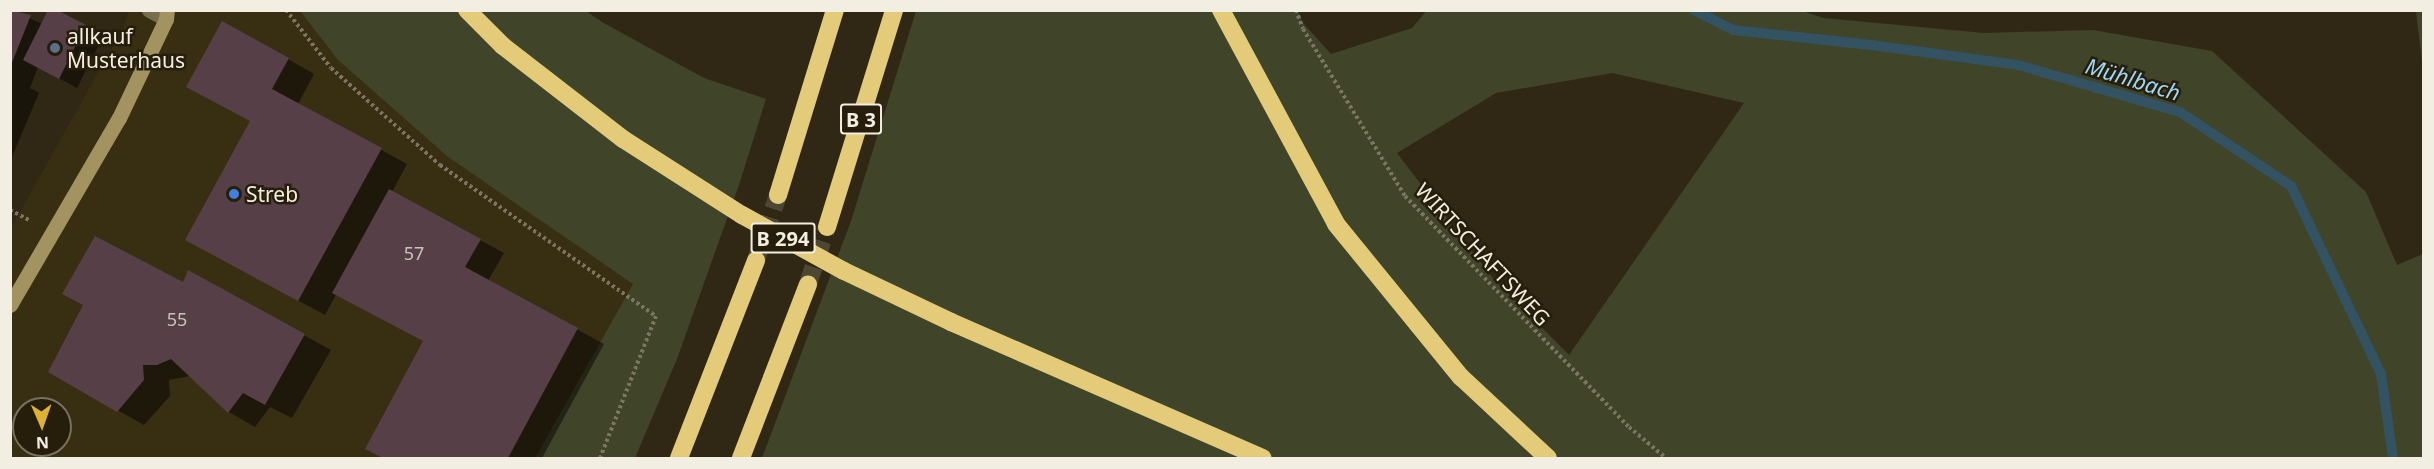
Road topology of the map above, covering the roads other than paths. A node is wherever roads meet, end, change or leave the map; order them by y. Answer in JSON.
{"nodes":[{"id":1,"x":148,"y":10,"type":"edge"},
{"id":2,"x":467,"y":10,"type":"edge"},
{"id":3,"x":835,"y":10,"type":"edge"},
{"id":4,"x":894,"y":10,"type":"edge"},
{"id":5,"x":1221,"y":10,"type":"edge"},
{"id":6,"x":167,"y":15,"type":"edge"},
{"id":7,"x":778,"y":195,"type":"tunnel mouth"},
{"id":8,"x":828,"y":227,"type":"tunnel mouth"},
{"id":9,"x":756,"y":260,"type":"tunnel mouth"},
{"id":10,"x":808,"y":284,"type":"tunnel mouth"},
{"id":11,"x":10,"y":305,"type":"edge"},
{"id":12,"x":679,"y":459,"type":"edge"},
{"id":13,"x":741,"y":459,"type":"edge"},
{"id":14,"x":1263,"y":459,"type":"edge"},
{"id":15,"x":1548,"y":459,"type":"edge"}],
"edges":[{"from":1,"to":6,"type":"lane"},
{"from":2,"to":14,"type":"highway","number":"B 294","bridge":true},
{"from":3,"to":7,"type":"highway"},
{"from":4,"to":8,"type":"highway","number":"B 3"},
{"from":5,"to":15,"type":"highway"},
{"from":6,"to":11,"type":"street"},
{"from":9,"to":12,"type":"highway"},
{"from":10,"to":13,"type":"highway"}]}
